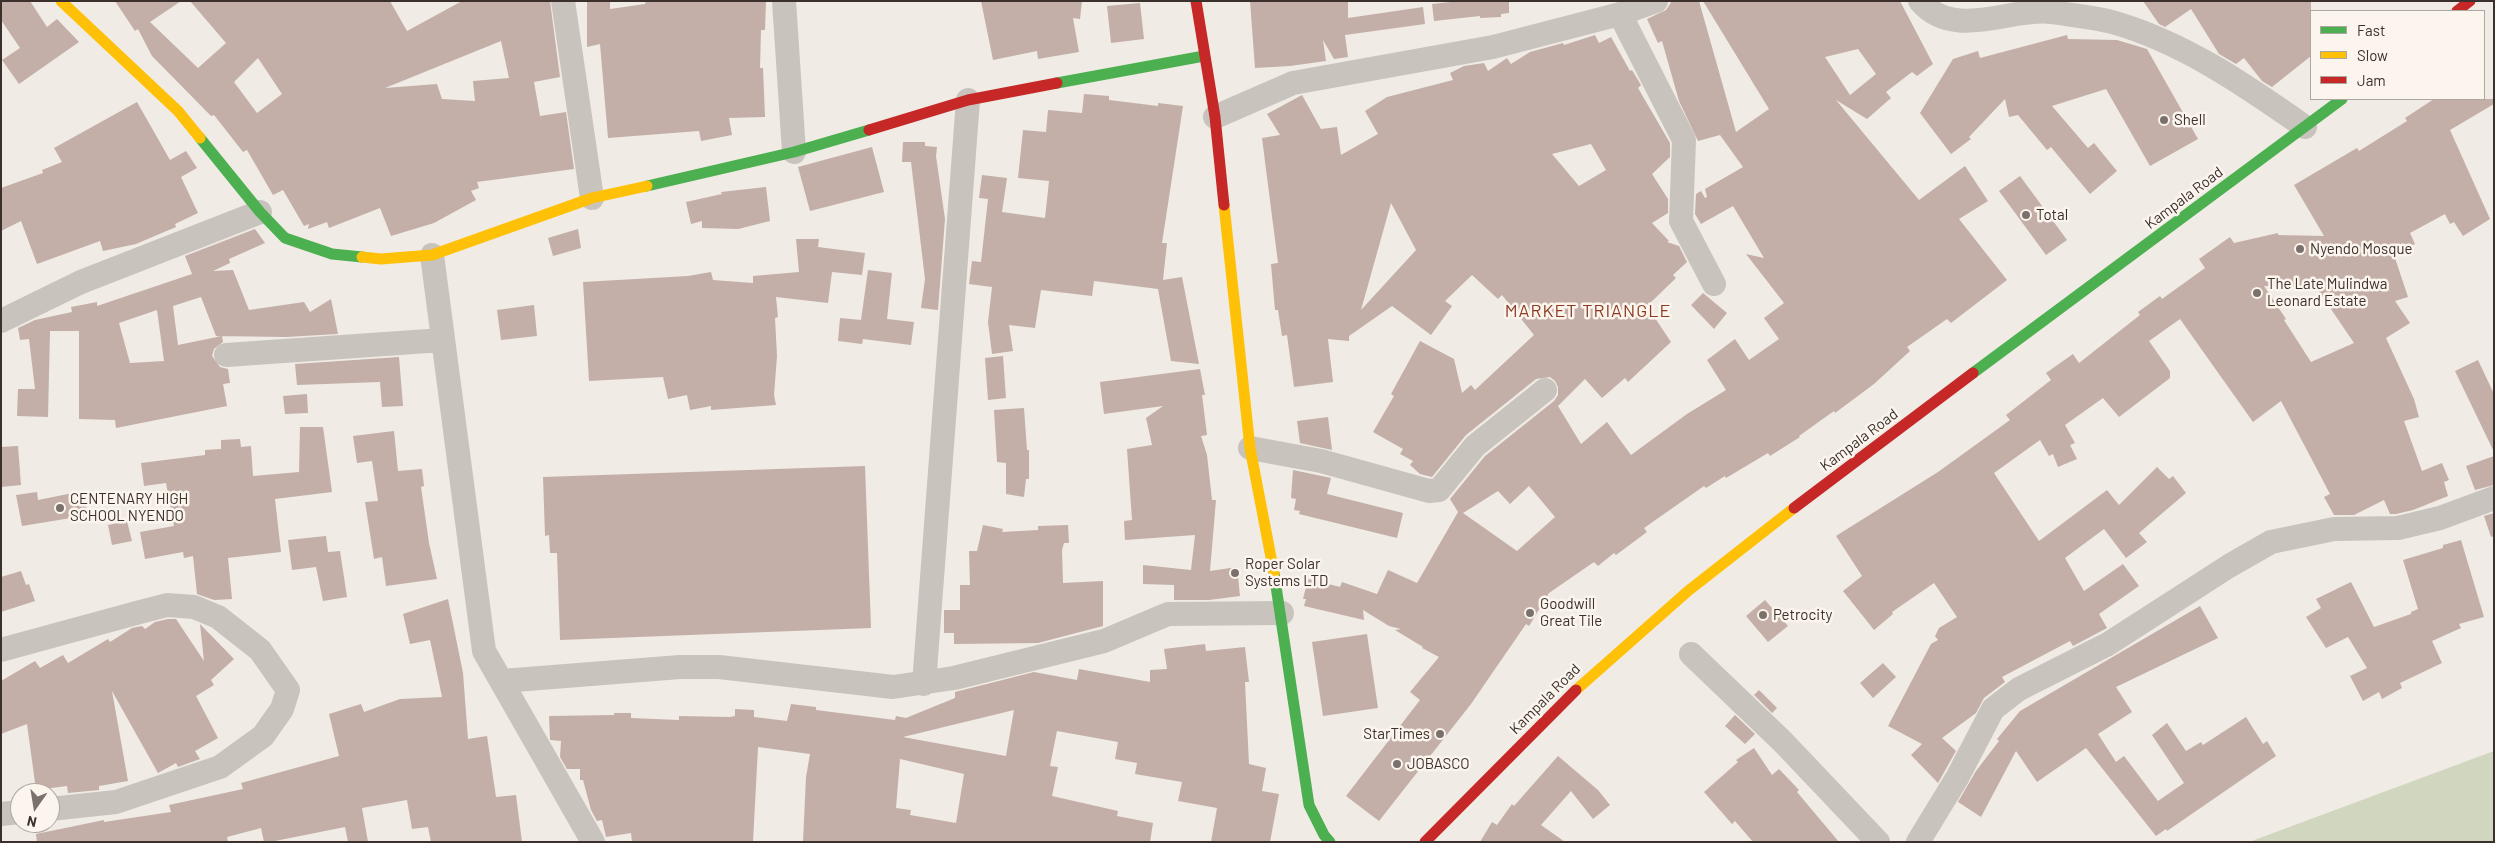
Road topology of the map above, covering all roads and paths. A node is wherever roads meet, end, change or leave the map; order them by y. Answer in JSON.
{"nodes":[{"id":1,"x":62,"y":1,"type":"edge"},
{"id":2,"x":563,"y":1,"type":"edge"},
{"id":3,"x":784,"y":1,"type":"edge"},
{"id":4,"x":1196,"y":1,"type":"edge"},
{"id":5,"x":1656,"y":1,"type":"edge"},
{"id":6,"x":1920,"y":1,"type":"edge"},
{"id":7,"x":2470,"y":1,"type":"edge"},
{"id":8,"x":2458,"y":10,"type":"edge"},
{"id":9,"x":1620,"y":14,"type":"junction"},
{"id":10,"x":1204,"y":56,"type":"junction"},
{"id":11,"x":968,"y":100,"type":"junction"},
{"id":12,"x":2341,"y":100,"type":"edge"},
{"id":13,"x":1215,"y":118,"type":"junction"},
{"id":14,"x":2305,"y":127,"type":"junction"},
{"id":15,"x":794,"y":152,"type":"junction"},
{"id":16,"x":592,"y":198,"type":"junction"},
{"id":17,"x":260,"y":212,"type":"junction"},
{"id":18,"x":432,"y":255,"type":"junction"},
{"id":19,"x":1714,"y":284,"type":"dead end"},
{"id":20,"x":1,"y":321,"type":"edge"},
{"id":21,"x":443,"y":340,"type":"junction"},
{"id":22,"x":226,"y":355,"type":"dead end"},
{"id":23,"x":1545,"y":390,"type":"dead end"},
{"id":24,"x":1250,"y":448,"type":"junction"},
{"id":25,"x":2494,"y":498,"type":"edge"},
{"id":26,"x":1282,"y":613,"type":"junction"},
{"id":27,"x":1,"y":650,"type":"edge"},
{"id":28,"x":1691,"y":654,"type":"dead end"},
{"id":29,"x":502,"y":681,"type":"junction"},
{"id":30,"x":924,"y":684,"type":"junction"},
{"id":31,"x":60,"y":808,"type":"edge"},
{"id":32,"x":592,"y":842,"type":"edge"},
{"id":33,"x":1330,"y":842,"type":"edge"},
{"id":34,"x":1425,"y":842,"type":"edge"},
{"id":35,"x":1878,"y":842,"type":"edge"},
{"id":36,"x":1918,"y":842,"type":"edge"}],
"edges":[{"from":1,"to":17,"type":"street"},
{"from":2,"to":16,"type":"street"},
{"from":3,"to":15,"type":"street"},
{"from":4,"to":10,"type":"street"},
{"from":5,"to":9,"type":"street"},
{"from":6,"to":14,"type":"street"},
{"from":7,"to":8,"type":"street"},
{"from":9,"to":13,"type":"street"},
{"from":9,"to":19,"type":"street"},
{"from":10,"to":11,"type":"street"},
{"from":10,"to":13,"type":"street"},
{"from":11,"to":15,"type":"street"},
{"from":11,"to":30,"type":"street"},
{"from":12,"to":14,"type":"street","name":"Kampala Road"},
{"from":13,"to":24,"type":"street"},
{"from":14,"to":34,"type":"street","name":"Kampala Road"},
{"from":15,"to":16,"type":"street"},
{"from":16,"to":18,"type":"street"},
{"from":17,"to":18,"type":"street"},
{"from":17,"to":20,"type":"street"},
{"from":18,"to":21,"type":"street"},
{"from":21,"to":22,"type":"street"},
{"from":21,"to":29,"type":"street"},
{"from":23,"to":24,"type":"street"},
{"from":24,"to":26,"type":"street"},
{"from":25,"to":36,"type":"street"},
{"from":26,"to":30,"type":"street"},
{"from":26,"to":33,"type":"street"},
{"from":27,"to":31,"type":"street"},
{"from":28,"to":35,"type":"street"},
{"from":29,"to":30,"type":"street"},
{"from":29,"to":32,"type":"street"}]}
